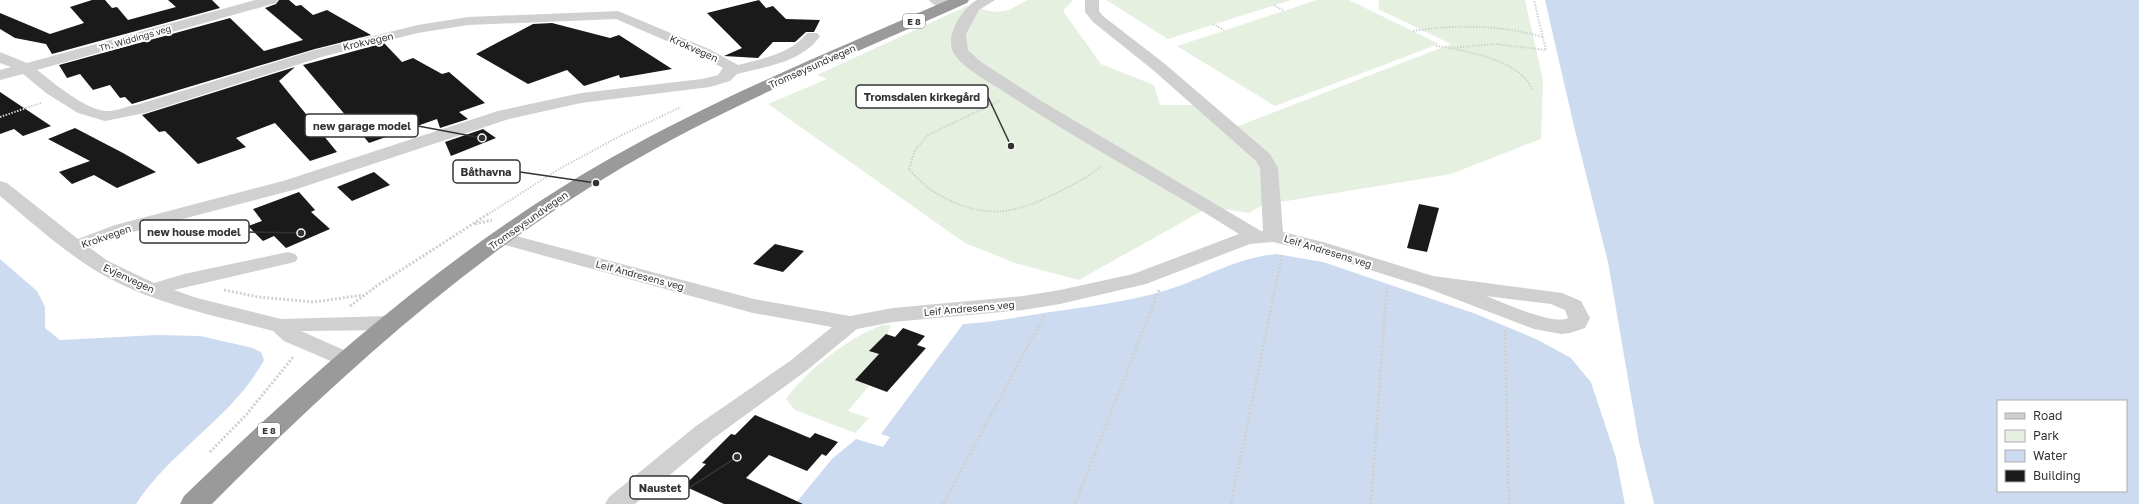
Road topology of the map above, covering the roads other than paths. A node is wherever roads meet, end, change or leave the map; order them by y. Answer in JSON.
{"nodes":[{"id":1,"x":270,"y":0,"type":"edge"},
{"id":2,"x":1092,"y":0,"type":"edge"},
{"id":3,"x":966,"y":4,"type":"edge"},
{"id":4,"x":812,"y":36,"type":"dead end"},
{"id":5,"x":0,"y":57,"type":"edge"},
{"id":6,"x":26,"y":68,"type":"junction"},
{"id":7,"x":731,"y":71,"type":"junction"},
{"id":8,"x":0,"y":75,"type":"edge"},
{"id":9,"x":0,"y":187,"type":"edge"},
{"id":10,"x":1264,"y":236,"type":"junction"},
{"id":11,"x":500,"y":238,"type":"junction"},
{"id":12,"x":77,"y":246,"type":"junction"},
{"id":13,"x":288,"y":258,"type":"dead end"},
{"id":14,"x":1431,"y":282,"type":"junction"},
{"id":15,"x":153,"y":290,"type":"junction"},
{"id":16,"x":390,"y":323,"type":"junction"},
{"id":17,"x":850,"y":323,"type":"junction"},
{"id":18,"x":281,"y":326,"type":"junction"},
{"id":19,"x":347,"y":360,"type":"junction"},
{"id":20,"x":194,"y":504,"type":"edge"},
{"id":21,"x":618,"y":504,"type":"edge"}],
"edges":[{"from":1,"to":6,"type":"street","name":"Th. Widdings veg"},
{"from":2,"to":10,"type":"street"},
{"from":3,"to":10,"type":"street"},
{"from":3,"to":11,"type":"highway","name":"Tromsøysundvegen","number":"E 8"},
{"from":4,"to":7,"type":"street"},
{"from":5,"to":6,"type":"street","name":"Krokvegen"},
{"from":6,"to":7,"type":"street","name":"Krokvegen"},
{"from":6,"to":8,"type":"street","name":"Th. Widdings veg"},
{"from":7,"to":12,"type":"street","name":"Krokvegen"},
{"from":9,"to":12,"type":"street","name":"Evjenvegen"},
{"from":10,"to":14,"type":"street","name":"Leif Andresens veg"},
{"from":10,"to":17,"type":"street","name":"Leif Andresens veg"},
{"from":11,"to":16,"type":"highway","name":"Tromsøysundvegen","number":"E 8"},
{"from":11,"to":17,"type":"street","name":"Leif Andresens veg"},
{"from":12,"to":15,"type":"street","name":"Evjenvegen"},
{"from":13,"to":15,"type":"street"},
{"from":14,"to":14,"type":"street","name":"Leif Andresens veg"},
{"from":15,"to":18,"type":"street","name":"Evjenvegen"},
{"from":16,"to":18,"type":"street","name":"Evjenvegen"},
{"from":16,"to":19,"type":"highway","name":"Tromsøysundvegen","number":"E 8"},
{"from":17,"to":21,"type":"street"},
{"from":18,"to":19,"type":"street","name":"Evjenvegen"},
{"from":19,"to":20,"type":"highway","name":"Tromsøysundvegen","number":"E 8"}]}
